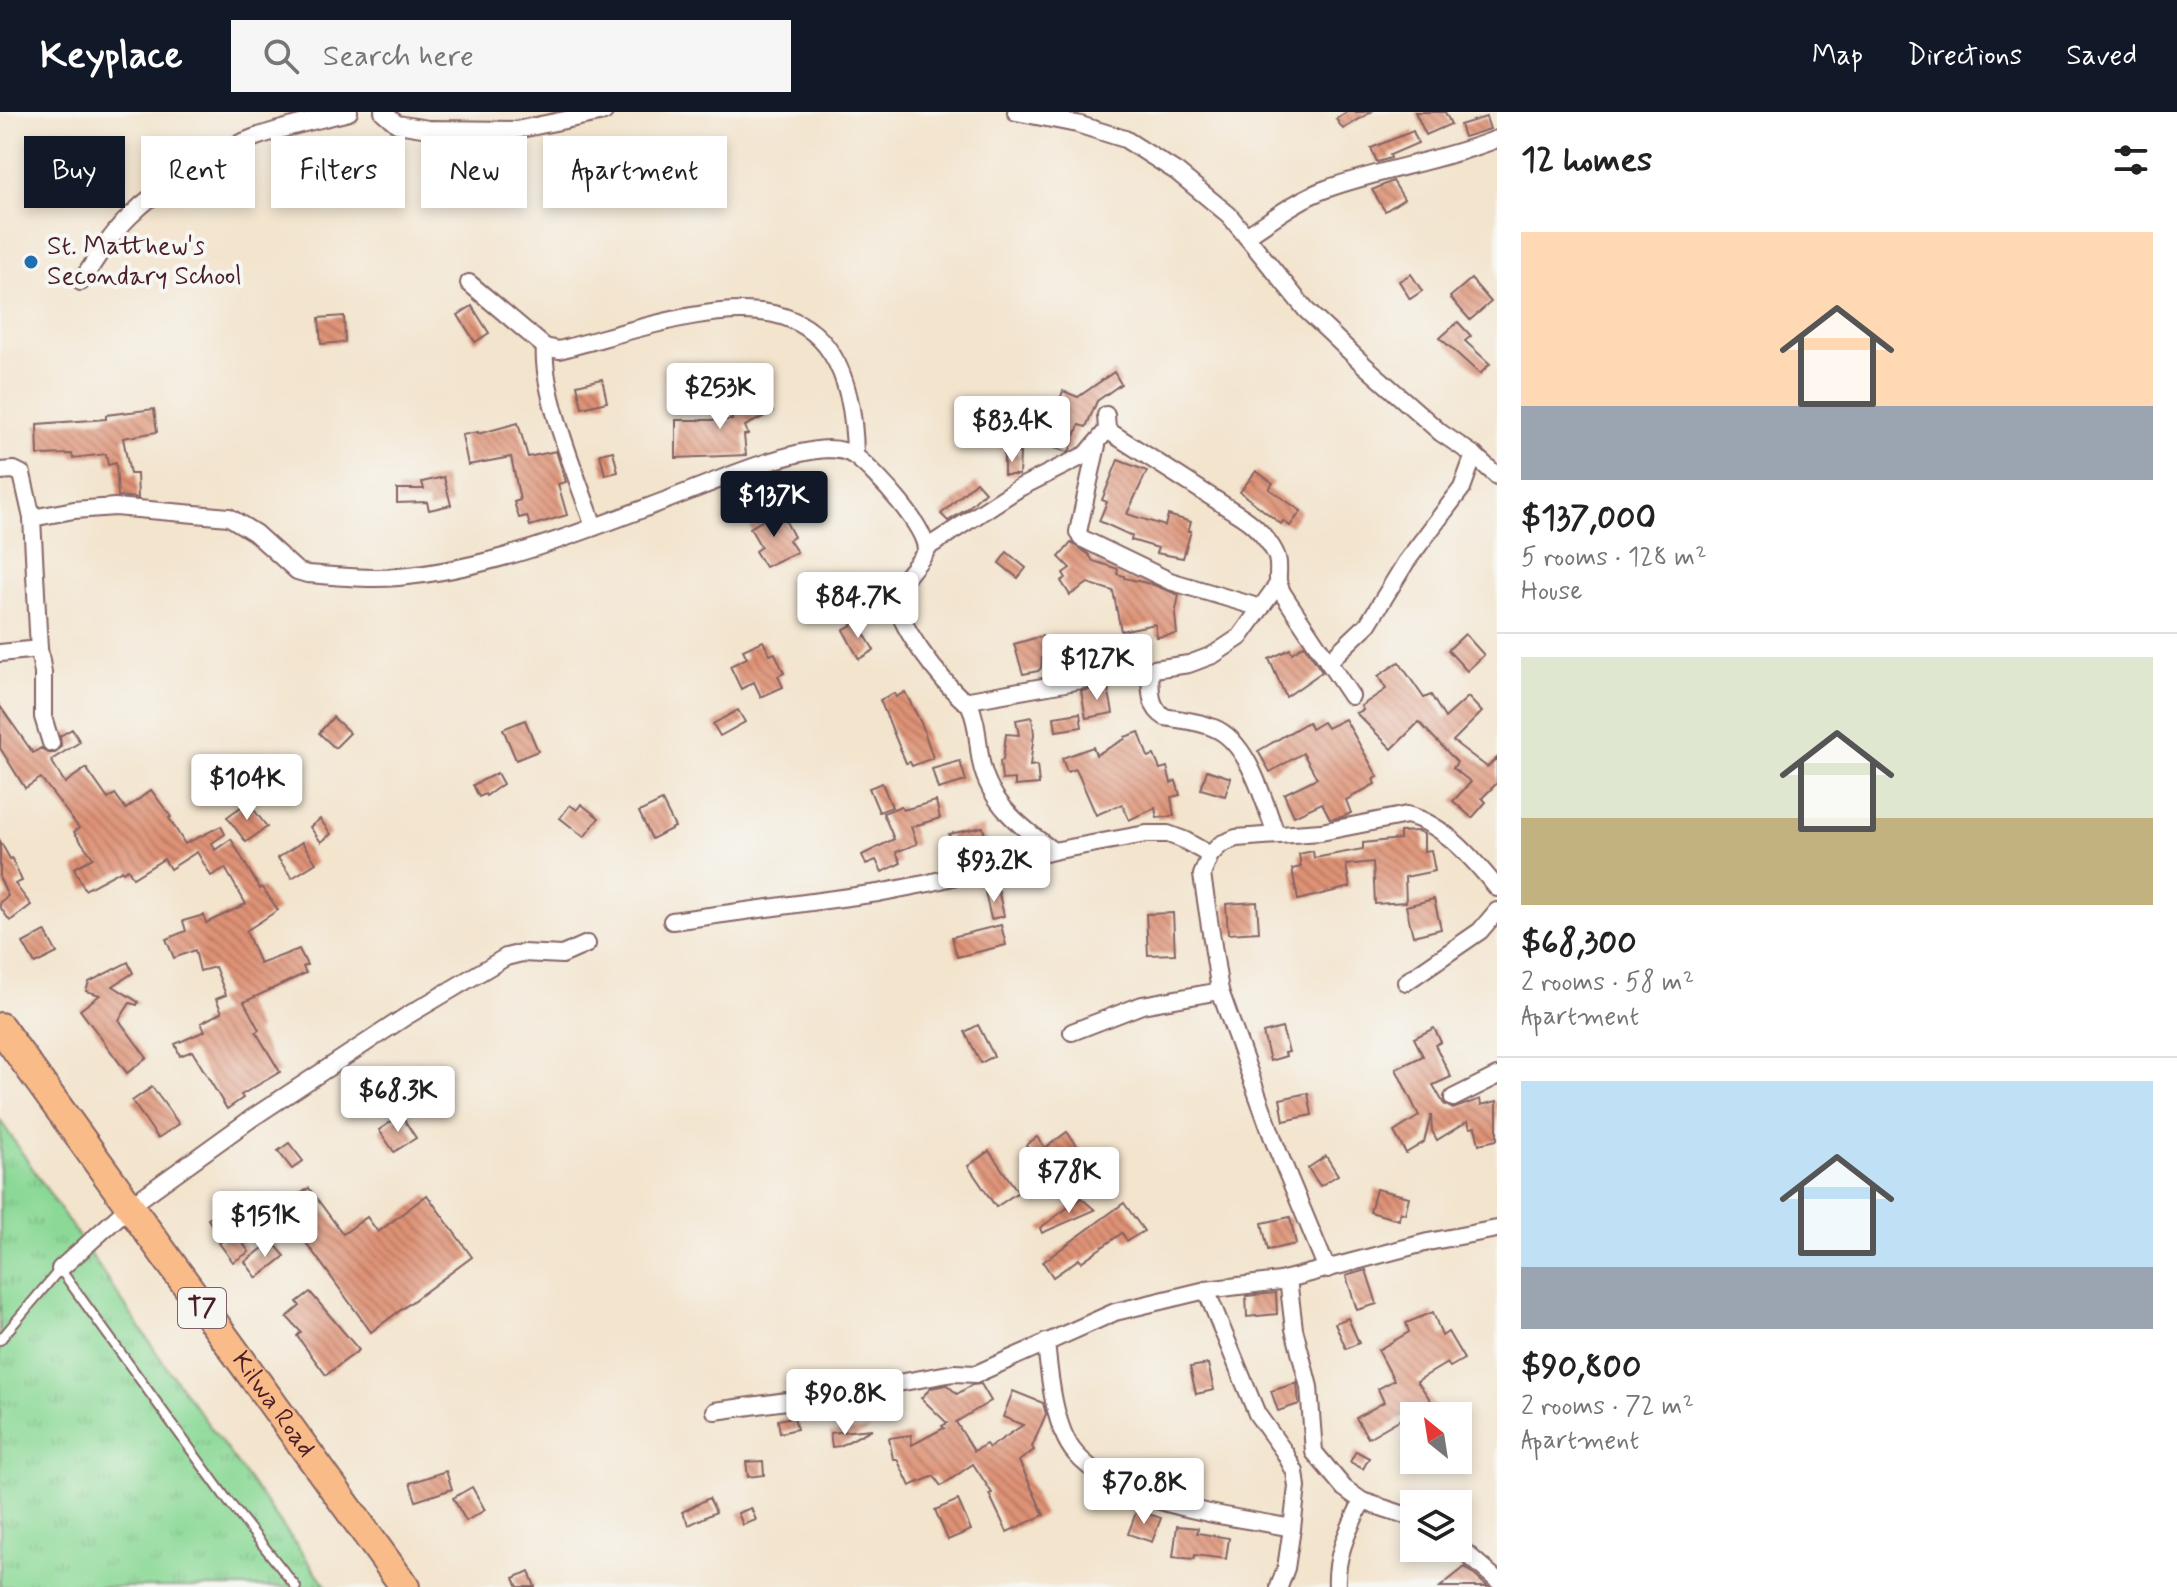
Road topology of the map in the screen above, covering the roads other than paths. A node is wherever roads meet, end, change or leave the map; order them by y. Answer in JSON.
{"nodes":[{"id":1,"x":349,"y":112,"type":"edge"},
{"id":2,"x":383,"y":112,"type":"edge"},
{"id":3,"x":604,"y":112,"type":"edge"},
{"id":4,"x":1016,"y":112,"type":"edge"},
{"id":5,"x":1497,"y":139,"type":"edge"},
{"id":6,"x":1246,"y":236,"type":"junction"},
{"id":7,"x":81,"y":282,"type":"dead end"},
{"id":8,"x":469,"y":283,"type":"dead end"},
{"id":9,"x":545,"y":347,"type":"junction"},
{"id":10,"x":1097,"y":445,"type":"junction"},
{"id":11,"x":855,"y":455,"type":"junction"},
{"id":12,"x":1474,"y":455,"type":"junction"},
{"id":13,"x":0,"y":471,"type":"edge"},
{"id":14,"x":1497,"y":476,"type":"edge"},
{"id":15,"x":32,"y":518,"type":"junction"},
{"id":16,"x":594,"y":527,"type":"junction"},
{"id":17,"x":928,"y":547,"type":"junction"},
{"id":18,"x":1278,"y":584,"type":"junction"},
{"id":19,"x":1261,"y":608,"type":"junction"},
{"id":20,"x":39,"y":649,"type":"junction"},
{"id":21,"x":0,"y":653,"type":"edge"},
{"id":22,"x":1328,"y":662,"type":"junction"},
{"id":23,"x":1150,"y":670,"type":"junction"},
{"id":24,"x":1351,"y":696,"type":"dead end"},
{"id":25,"x":968,"y":701,"type":"junction"},
{"id":26,"x":51,"y":743,"type":"dead end"},
{"id":27,"x":1276,"y":834,"type":"junction"},
{"id":28,"x":1053,"y":851,"type":"junction"},
{"id":29,"x":1210,"y":855,"type":"junction"},
{"id":30,"x":1497,"y":888,"type":"edge"},
{"id":31,"x":1497,"y":911,"type":"edge"},
{"id":32,"x":672,"y":921,"type":"dead end"},
{"id":33,"x":587,"y":944,"type":"dead end"},
{"id":34,"x":1406,"y":982,"type":"dead end"},
{"id":35,"x":1220,"y":991,"type":"junction"},
{"id":36,"x":0,"y":1027,"type":"edge"},
{"id":37,"x":1072,"y":1032,"type":"dead end"},
{"id":38,"x":1497,"y":1076,"type":"edge"},
{"id":39,"x":1453,"y":1098,"type":"dead end"},
{"id":40,"x":130,"y":1206,"type":"junction"},
{"id":41,"x":1497,"y":1229,"type":"edge"},
{"id":42,"x":60,"y":1269,"type":"junction"},
{"id":43,"x":1327,"y":1269,"type":"junction"},
{"id":44,"x":1288,"y":1279,"type":"junction"},
{"id":45,"x":1206,"y":1290,"type":"junction"},
{"id":46,"x":0,"y":1340,"type":"edge"},
{"id":47,"x":1046,"y":1342,"type":"junction"},
{"id":48,"x":715,"y":1411,"type":"dead end"},
{"id":49,"x":1362,"y":1501,"type":"junction"},
{"id":50,"x":1400,"y":1513,"type":"edge"},
{"id":51,"x":1292,"y":1528,"type":"junction"},
{"id":52,"x":1472,"y":1558,"type":"edge"},
{"id":53,"x":1497,"y":1580,"type":"edge"},
{"id":54,"x":296,"y":1587,"type":"edge"},
{"id":55,"x":405,"y":1587,"type":"edge"},
{"id":56,"x":1279,"y":1587,"type":"edge"},
{"id":57,"x":1337,"y":1587,"type":"edge"}],
"edges":[{"from":1,"to":7,"type":"street"},
{"from":2,"to":3,"type":"street"},
{"from":4,"to":6,"type":"street"},
{"from":5,"to":6,"type":"street"},
{"from":6,"to":12,"type":"street"},
{"from":8,"to":9,"type":"street"},
{"from":9,"to":11,"type":"street"},
{"from":9,"to":16,"type":"street"},
{"from":10,"to":17,"type":"street"},
{"from":10,"to":18,"type":"street"},
{"from":10,"to":19,"type":"street"},
{"from":11,"to":16,"type":"street"},
{"from":11,"to":17,"type":"street"},
{"from":12,"to":14,"type":"street"},
{"from":12,"to":22,"type":"street"},
{"from":13,"to":15,"type":"street"},
{"from":15,"to":16,"type":"street"},
{"from":15,"to":20,"type":"street"},
{"from":17,"to":25,"type":"street"},
{"from":18,"to":19,"type":"street"},
{"from":18,"to":22,"type":"street"},
{"from":19,"to":23,"type":"street"},
{"from":20,"to":21,"type":"street"},
{"from":20,"to":26,"type":"street"},
{"from":22,"to":24,"type":"street"},
{"from":23,"to":25,"type":"street"},
{"from":23,"to":27,"type":"street"},
{"from":25,"to":28,"type":"street"},
{"from":27,"to":29,"type":"street"},
{"from":27,"to":30,"type":"street"},
{"from":28,"to":29,"type":"street"},
{"from":28,"to":32,"type":"street"},
{"from":29,"to":35,"type":"street"},
{"from":31,"to":34,"type":"street"},
{"from":33,"to":40,"type":"street"},
{"from":35,"to":37,"type":"street"},
{"from":35,"to":43,"type":"street"},
{"from":36,"to":40,"type":"highway","name":"Kilwa Road","number":"T7"},
{"from":38,"to":39,"type":"street"},
{"from":40,"to":42,"type":"street"},
{"from":40,"to":55,"type":"highway","name":"Kilwa Road","number":"T7"},
{"from":41,"to":43,"type":"street"},
{"from":42,"to":46,"type":"lane"},
{"from":42,"to":54,"type":"lane"},
{"from":43,"to":44,"type":"street"},
{"from":44,"to":45,"type":"street"},
{"from":44,"to":49,"type":"street"},
{"from":45,"to":47,"type":"street"},
{"from":45,"to":51,"type":"street"},
{"from":47,"to":48,"type":"street"},
{"from":47,"to":51,"type":"street"},
{"from":49,"to":50,"type":"street"},
{"from":49,"to":57,"type":"street"},
{"from":51,"to":56,"type":"street"},
{"from":52,"to":53,"type":"street"}]}
